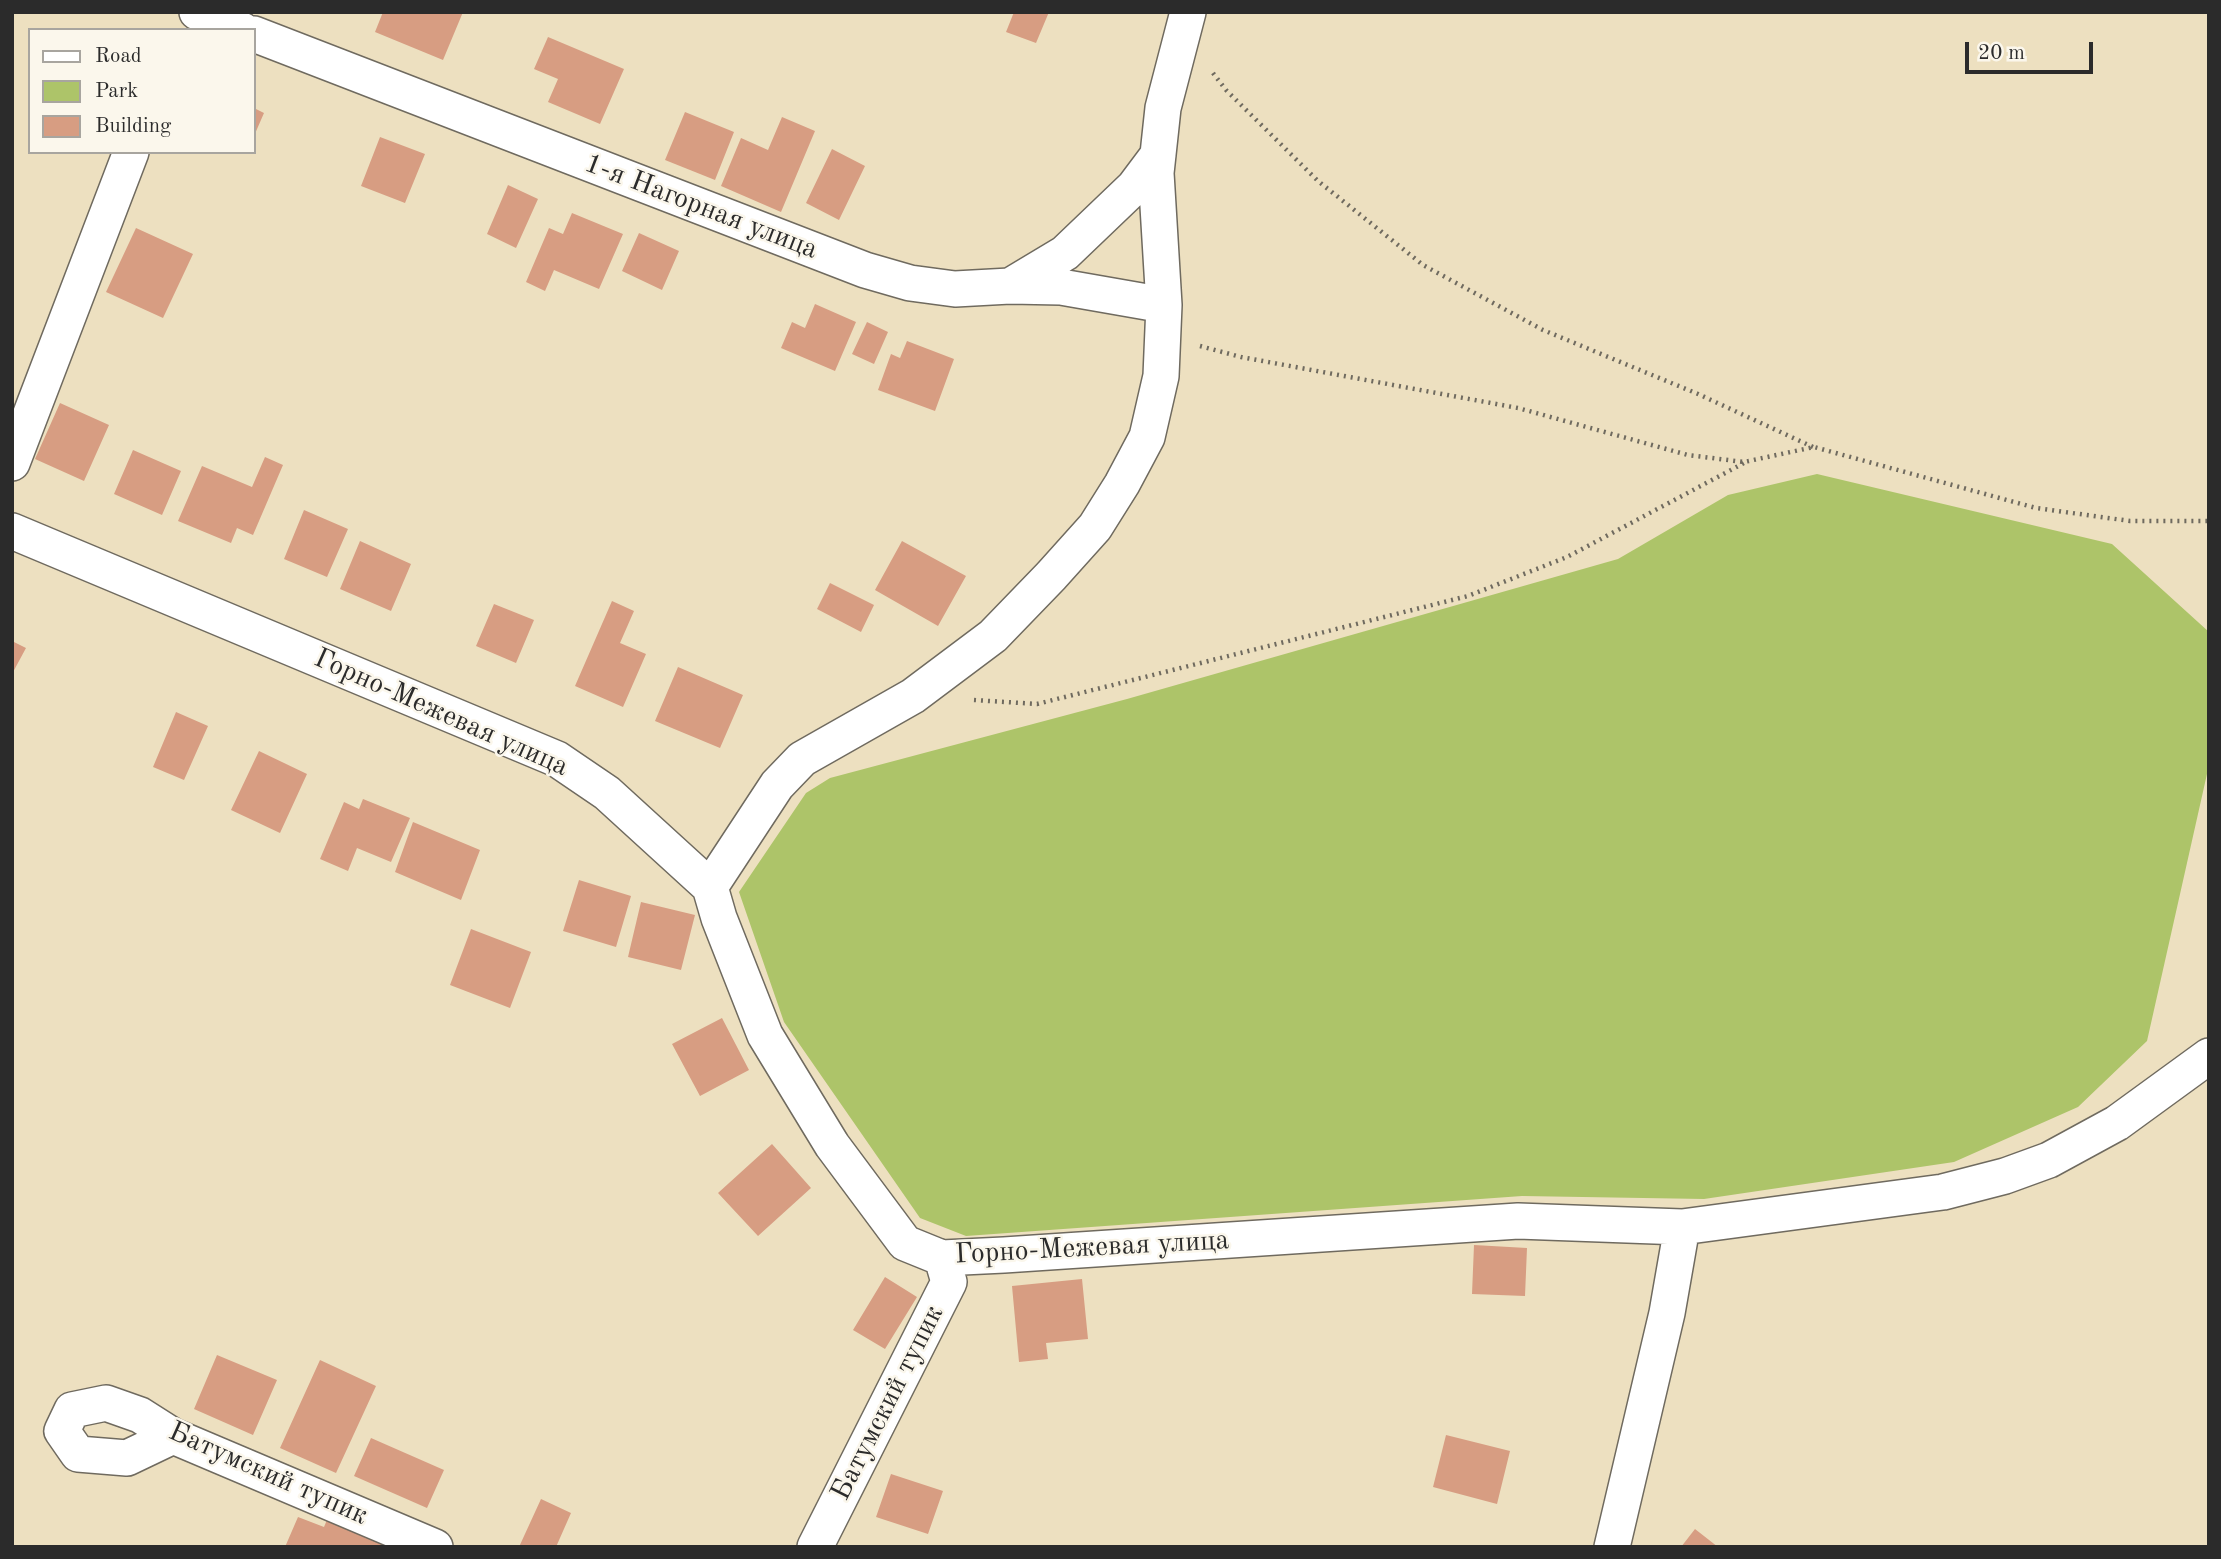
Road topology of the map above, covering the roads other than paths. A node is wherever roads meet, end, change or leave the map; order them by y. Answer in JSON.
{"nodes":[{"id":1,"x":197,"y":12,"type":"edge"},
{"id":2,"x":1185,"y":23,"type":"edge"},
{"id":3,"x":237,"y":28,"type":"edge"},
{"id":4,"x":256,"y":35,"type":"edge"},
{"id":5,"x":130,"y":154,"type":"edge"},
{"id":6,"x":1158,"y":155,"type":"junction"},
{"id":7,"x":1010,"y":286,"type":"junction"},
{"id":8,"x":1163,"y":320,"type":"junction"},
{"id":9,"x":12,"y":463,"type":"edge"},
{"id":10,"x":12,"y":531,"type":"edge"},
{"id":11,"x":710,"y":887,"type":"junction"},
{"id":12,"x":2209,"y":1056,"type":"edge"},
{"id":13,"x":1682,"y":1227,"type":"junction"},
{"id":14,"x":942,"y":1258,"type":"junction"},
{"id":15,"x":173,"y":1436,"type":"junction"},
{"id":16,"x":435,"y":1547,"type":"edge"},
{"id":17,"x":816,"y":1547,"type":"edge"},
{"id":18,"x":1612,"y":1547,"type":"edge"}],
"edges":[{"from":1,"to":3,"type":"street"},
{"from":2,"to":6,"type":"street"},
{"from":4,"to":7,"type":"street","name":"1-я Нагорная улица"},
{"from":5,"to":9,"type":"street"},
{"from":6,"to":7,"type":"street"},
{"from":6,"to":8,"type":"street"},
{"from":7,"to":8,"type":"street","name":"1-я Нагорная улица"},
{"from":8,"to":11,"type":"street"},
{"from":10,"to":11,"type":"street","name":"Горно-Межевая улица"},
{"from":11,"to":14,"type":"street","name":"Горно-Межевая улица"},
{"from":12,"to":13,"type":"street","name":"Горно-Межевая улица"},
{"from":13,"to":14,"type":"street","name":"Горно-Межевая улица"},
{"from":13,"to":18,"type":"street"},
{"from":14,"to":17,"type":"street","name":"Батумский тупик"},
{"from":15,"to":15,"type":"street","name":"Батумский тупик"},
{"from":15,"to":16,"type":"street","name":"Батумский тупик"}]}
